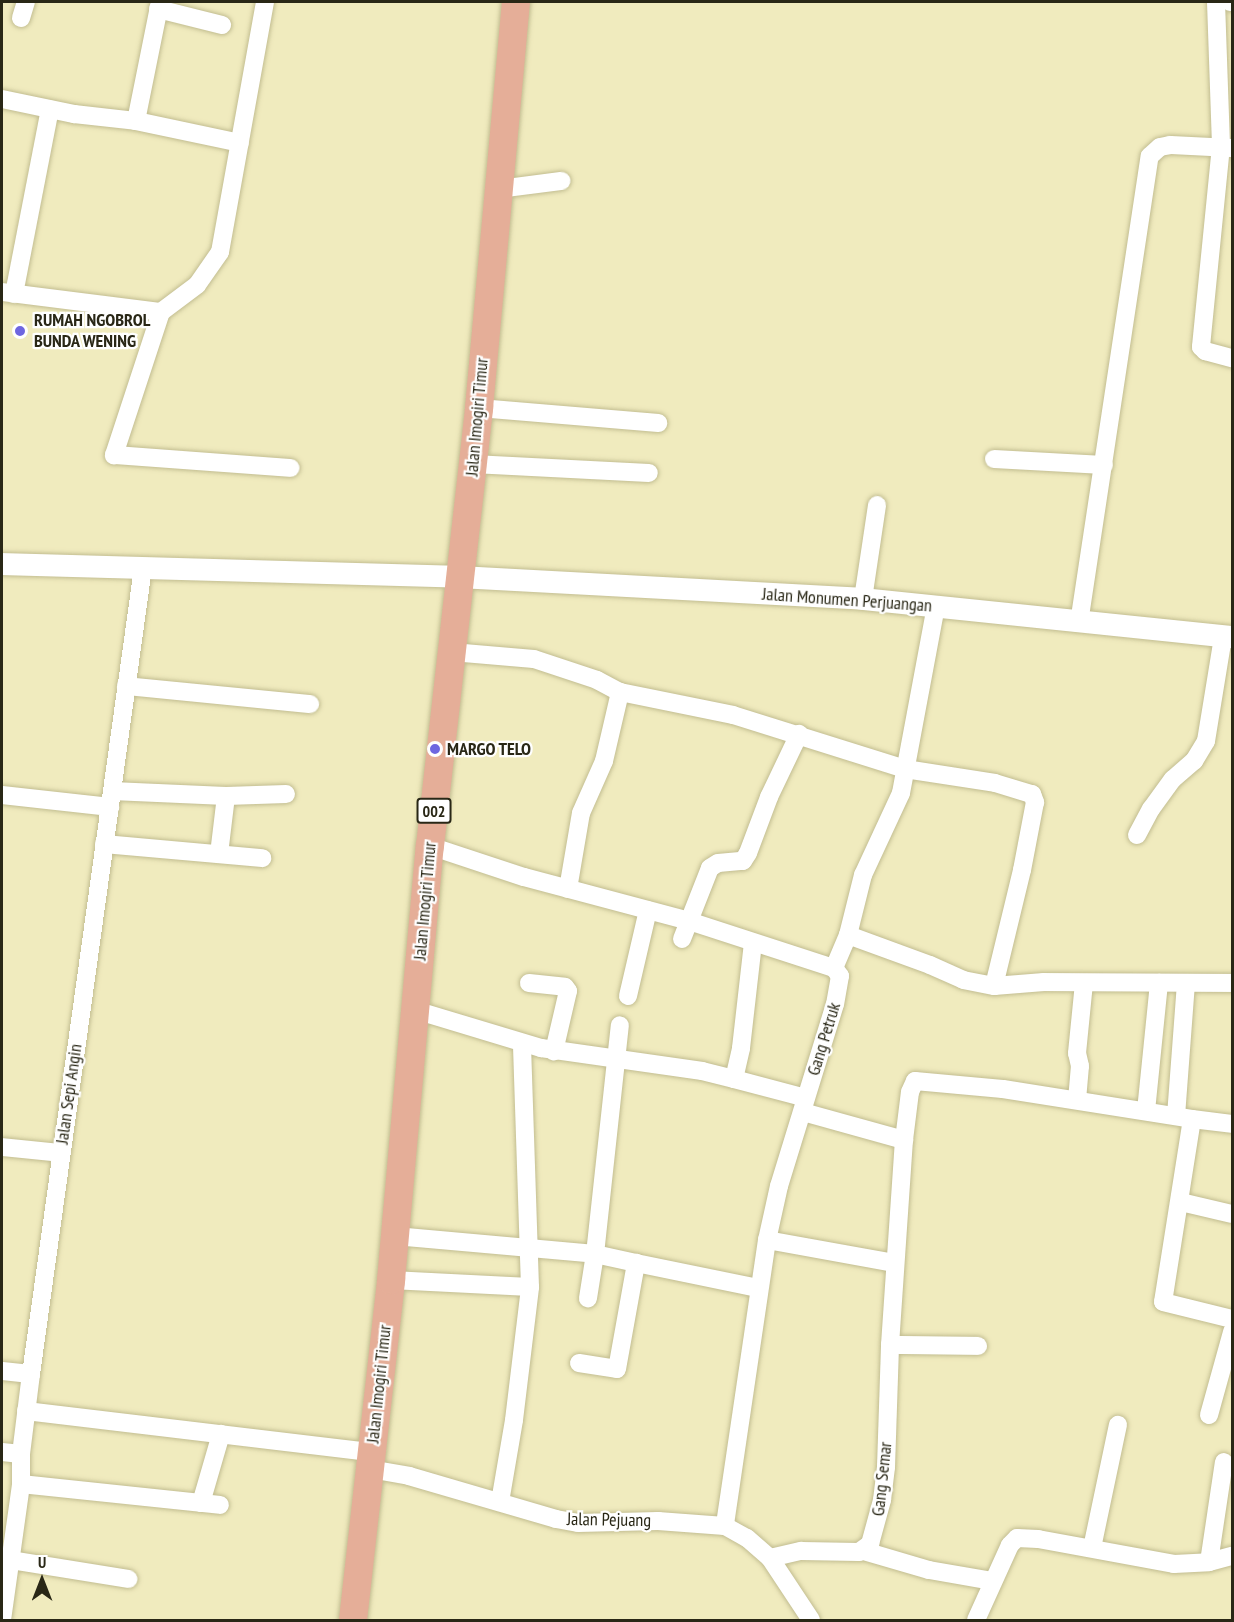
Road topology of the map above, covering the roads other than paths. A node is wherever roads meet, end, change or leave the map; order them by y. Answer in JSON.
{"nodes":[{"id":1,"x":265,"y":2,"type":"edge"},
{"id":2,"x":516,"y":2,"type":"edge"},
{"id":3,"x":1216,"y":2,"type":"edge"},
{"id":4,"x":159,"y":5,"type":"edge"},
{"id":5,"x":222,"y":25,"type":"dead end"},
{"id":6,"x":2,"y":99,"type":"edge"},
{"id":7,"x":50,"y":109,"type":"junction"},
{"id":8,"x":136,"y":121,"type":"junction"},
{"id":9,"x":240,"y":143,"type":"junction"},
{"id":10,"x":1227,"y":147,"type":"edge"},
{"id":11,"x":561,"y":181,"type":"dead end"},
{"id":12,"x":499,"y":189,"type":"junction"},
{"id":13,"x":8,"y":293,"type":"edge"},
{"id":14,"x":161,"y":312,"type":"junction"},
{"id":15,"x":1233,"y":358,"type":"edge"},
{"id":16,"x":479,"y":408,"type":"junction"},
{"id":17,"x":658,"y":423,"type":"dead end"},
{"id":18,"x":994,"y":459,"type":"dead end"},
{"id":19,"x":473,"y":464,"type":"junction"},
{"id":20,"x":1104,"y":465,"type":"junction"},
{"id":21,"x":291,"y":468,"type":"dead end"},
{"id":22,"x":649,"y":473,"type":"dead end"},
{"id":23,"x":877,"y":505,"type":"dead end"},
{"id":24,"x":2,"y":564,"type":"edge"},
{"id":25,"x":143,"y":568,"type":"junction"},
{"id":26,"x":461,"y":577,"type":"junction"},
{"id":27,"x":863,"y":599,"type":"junction"},
{"id":28,"x":936,"y":606,"type":"junction"},
{"id":29,"x":1078,"y":623,"type":"junction"},
{"id":30,"x":1228,"y":637,"type":"edge"},
{"id":31,"x":452,"y":652,"type":"junction"},
{"id":32,"x":126,"y":686,"type":"junction"},
{"id":33,"x":620,"y":692,"type":"junction"},
{"id":34,"x":310,"y":704,"type":"dead end"},
{"id":35,"x":799,"y":734,"type":"junction"},
{"id":36,"x":905,"y":769,"type":"junction"},
{"id":37,"x":286,"y":794,"type":"dead end"},
{"id":38,"x":2,"y":795,"type":"edge"},
{"id":39,"x":226,"y":796,"type":"junction"},
{"id":40,"x":111,"y":799,"type":"junction"},
{"id":41,"x":1137,"y":835,"type":"dead end"},
{"id":42,"x":104,"y":844,"type":"junction"},
{"id":43,"x":430,"y":846,"type":"junction"},
{"id":44,"x":219,"y":854,"type":"junction"},
{"id":45,"x":262,"y":858,"type":"dead end"},
{"id":46,"x":568,"y":889,"type":"junction"},
{"id":47,"x":648,"y":910,"type":"junction"},
{"id":48,"x":689,"y":921,"type":"junction"},
{"id":49,"x":848,"y":935,"type":"junction"},
{"id":50,"x":682,"y":939,"type":"dead end"},
{"id":51,"x":753,"y":943,"type":"junction"},
{"id":52,"x":834,"y":968,"type":"junction"},
{"id":53,"x":529,"y":983,"type":"dead end"},
{"id":54,"x":1084,"y":983,"type":"junction"},
{"id":55,"x":1159,"y":983,"type":"junction"},
{"id":56,"x":1186,"y":983,"type":"junction"},
{"id":57,"x":1233,"y":983,"type":"edge"},
{"id":58,"x":994,"y":986,"type":"junction"},
{"id":59,"x":628,"y":996,"type":"dead end"},
{"id":60,"x":415,"y":1010,"type":"junction"},
{"id":61,"x":620,"y":1025,"type":"dead end"},
{"id":62,"x":522,"y":1044,"type":"junction"},
{"id":63,"x":554,"y":1051,"type":"junction"},
{"id":64,"x":616,"y":1061,"type":"junction"},
{"id":65,"x":734,"y":1079,"type":"junction"},
{"id":66,"x":1077,"y":1100,"type":"junction"},
{"id":67,"x":804,"y":1105,"type":"junction"},
{"id":68,"x":1146,"y":1111,"type":"junction"},
{"id":69,"x":1184,"y":1118,"type":"junction"},
{"id":70,"x":1233,"y":1124,"type":"edge"},
{"id":71,"x":904,"y":1140,"type":"junction"},
{"id":72,"x":2,"y":1147,"type":"edge"},
{"id":73,"x":61,"y":1152,"type":"junction"},
{"id":74,"x":1181,"y":1202,"type":"junction"},
{"id":75,"x":1233,"y":1214,"type":"edge"},
{"id":76,"x":395,"y":1236,"type":"junction"},
{"id":77,"x":767,"y":1240,"type":"junction"},
{"id":78,"x":530,"y":1246,"type":"junction"},
{"id":79,"x":595,"y":1254,"type":"junction"},
{"id":80,"x":636,"y":1263,"type":"junction"},
{"id":81,"x":895,"y":1263,"type":"junction"},
{"id":82,"x":391,"y":1280,"type":"junction"},
{"id":83,"x":530,"y":1287,"type":"junction"},
{"id":84,"x":758,"y":1288,"type":"junction"},
{"id":85,"x":588,"y":1298,"type":"dead end"},
{"id":86,"x":1233,"y":1319,"type":"edge"},
{"id":87,"x":1233,"y":1332,"type":"edge"},
{"id":88,"x":890,"y":1345,"type":"junction"},
{"id":89,"x":978,"y":1346,"type":"dead end"},
{"id":90,"x":579,"y":1364,"type":"dead end"},
{"id":91,"x":2,"y":1371,"type":"edge"},
{"id":92,"x":31,"y":1374,"type":"junction"},
{"id":93,"x":26,"y":1411,"type":"junction"},
{"id":94,"x":1209,"y":1415,"type":"dead end"},
{"id":95,"x":1118,"y":1425,"type":"dead end"},
{"id":96,"x":221,"y":1434,"type":"junction"},
{"id":97,"x":2,"y":1452,"type":"edge"},
{"id":98,"x":21,"y":1454,"type":"junction"},
{"id":99,"x":371,"y":1461,"type":"junction"},
{"id":100,"x":1224,"y":1462,"type":"dead end"},
{"id":101,"x":21,"y":1484,"type":"junction"},
{"id":102,"x":500,"y":1502,"type":"junction"},
{"id":103,"x":201,"y":1503,"type":"junction"},
{"id":104,"x":220,"y":1505,"type":"dead end"},
{"id":105,"x":725,"y":1526,"type":"junction"},
{"id":106,"x":1092,"y":1548,"type":"junction"},
{"id":107,"x":864,"y":1551,"type":"junction"},
{"id":108,"x":1233,"y":1556,"type":"edge"},
{"id":109,"x":770,"y":1558,"type":"junction"},
{"id":110,"x":10,"y":1560,"type":"junction"},
{"id":111,"x":1209,"y":1562,"type":"junction"},
{"id":112,"x":128,"y":1579,"type":"dead end"},
{"id":113,"x":993,"y":1581,"type":"junction"},
{"id":114,"x":2,"y":1616,"type":"edge"},
{"id":115,"x":353,"y":1620,"type":"edge"},
{"id":116,"x":811,"y":1620,"type":"edge"},
{"id":117,"x":976,"y":1620,"type":"edge"}],
"edges":[{"from":1,"to":9,"type":"street"},
{"from":2,"to":12,"type":"main road","name":"Jalan Imogiri Timur","number":"002"},
{"from":3,"to":10,"type":"street"},
{"from":4,"to":5,"type":"street"},
{"from":4,"to":8,"type":"street"},
{"from":6,"to":7,"type":"street"},
{"from":7,"to":8,"type":"street"},
{"from":7,"to":13,"type":"street"},
{"from":8,"to":9,"type":"street"},
{"from":9,"to":14,"type":"street"},
{"from":10,"to":15,"type":"street"},
{"from":10,"to":20,"type":"street"},
{"from":11,"to":12,"type":"street"},
{"from":12,"to":16,"type":"main road","name":"Jalan Imogiri Timur","number":"002"},
{"from":13,"to":14,"type":"street"},
{"from":14,"to":21,"type":"street"},
{"from":16,"to":17,"type":"street"},
{"from":16,"to":19,"type":"main road","name":"Jalan Imogiri Timur","number":"002"},
{"from":18,"to":20,"type":"street"},
{"from":19,"to":22,"type":"street"},
{"from":19,"to":26,"type":"main road","name":"Jalan Imogiri Timur","number":"002"},
{"from":20,"to":29,"type":"street"},
{"from":23,"to":27,"type":"street"},
{"from":24,"to":25,"type":"street","name":"Jalan Monumen Perjuangan"},
{"from":25,"to":26,"type":"street","name":"Jalan Monumen Perjuangan"},
{"from":25,"to":32,"type":"street","name":"Jalan Sepi Angin"},
{"from":26,"to":27,"type":"street","name":"Jalan Monumen Perjuangan"},
{"from":26,"to":31,"type":"main road","name":"Jalan Imogiri Timur","number":"002"},
{"from":27,"to":28,"type":"street","name":"Jalan Monumen Perjuangan"},
{"from":28,"to":29,"type":"street","name":"Jalan Monumen Perjuangan"},
{"from":28,"to":36,"type":"street"},
{"from":29,"to":30,"type":"street","name":"Jalan Monumen Perjuangan"},
{"from":30,"to":41,"type":"street"},
{"from":31,"to":33,"type":"street"},
{"from":31,"to":43,"type":"main road","name":"Jalan Imogiri Timur","number":"002"},
{"from":32,"to":34,"type":"street"},
{"from":32,"to":40,"type":"street","name":"Jalan Sepi Angin"},
{"from":33,"to":35,"type":"street"},
{"from":33,"to":46,"type":"street"},
{"from":35,"to":36,"type":"street"},
{"from":35,"to":48,"type":"street"},
{"from":36,"to":49,"type":"street"},
{"from":36,"to":58,"type":"street"},
{"from":37,"to":39,"type":"street"},
{"from":38,"to":40,"type":"street"},
{"from":39,"to":40,"type":"street"},
{"from":39,"to":44,"type":"street"},
{"from":40,"to":42,"type":"street","name":"Jalan Sepi Angin"},
{"from":42,"to":44,"type":"street"},
{"from":42,"to":73,"type":"street","name":"Jalan Sepi Angin"},
{"from":43,"to":46,"type":"street"},
{"from":43,"to":60,"type":"main road","name":"Jalan Imogiri Timur","number":"002"},
{"from":44,"to":45,"type":"street"},
{"from":46,"to":47,"type":"street"},
{"from":47,"to":48,"type":"street"},
{"from":47,"to":59,"type":"street"},
{"from":48,"to":50,"type":"street"},
{"from":48,"to":51,"type":"street"},
{"from":49,"to":52,"type":"street"},
{"from":49,"to":58,"type":"street"},
{"from":51,"to":52,"type":"street"},
{"from":51,"to":65,"type":"street"},
{"from":52,"to":67,"type":"street","name":"Gang Petruk"},
{"from":53,"to":63,"type":"street"},
{"from":54,"to":55,"type":"street"},
{"from":54,"to":58,"type":"street"},
{"from":54,"to":66,"type":"street"},
{"from":55,"to":56,"type":"street"},
{"from":55,"to":68,"type":"street"},
{"from":56,"to":57,"type":"street"},
{"from":56,"to":69,"type":"street"},
{"from":60,"to":62,"type":"street"},
{"from":60,"to":76,"type":"main road","name":"Jalan Imogiri Timur","number":"002"},
{"from":61,"to":64,"type":"street"},
{"from":62,"to":63,"type":"street"},
{"from":62,"to":78,"type":"street"},
{"from":63,"to":64,"type":"street"},
{"from":64,"to":65,"type":"street"},
{"from":64,"to":79,"type":"street"},
{"from":65,"to":67,"type":"street"},
{"from":66,"to":68,"type":"street"},
{"from":66,"to":71,"type":"street"},
{"from":67,"to":71,"type":"street"},
{"from":67,"to":77,"type":"street","name":"Gang Petruk"},
{"from":68,"to":69,"type":"street"},
{"from":69,"to":70,"type":"street"},
{"from":69,"to":74,"type":"street"},
{"from":71,"to":81,"type":"street"},
{"from":72,"to":73,"type":"street"},
{"from":73,"to":92,"type":"street","name":"Jalan Sepi Angin"},
{"from":74,"to":75,"type":"street"},
{"from":74,"to":86,"type":"street"},
{"from":76,"to":78,"type":"street"},
{"from":76,"to":82,"type":"main road","name":"Jalan Imogiri Timur","number":"002"},
{"from":77,"to":81,"type":"street"},
{"from":77,"to":84,"type":"street","name":"Gang Petruk"},
{"from":78,"to":79,"type":"street"},
{"from":78,"to":83,"type":"street"},
{"from":79,"to":80,"type":"street"},
{"from":79,"to":85,"type":"street"},
{"from":80,"to":84,"type":"street"},
{"from":80,"to":90,"type":"street"},
{"from":81,"to":88,"type":"street"},
{"from":82,"to":83,"type":"street"},
{"from":82,"to":99,"type":"main road","name":"Jalan Imogiri Timur","number":"002"},
{"from":83,"to":102,"type":"street"},
{"from":84,"to":105,"type":"street","name":"Gang Petruk"},
{"from":87,"to":94,"type":"street"},
{"from":88,"to":89,"type":"street"},
{"from":88,"to":107,"type":"street","name":"Gang Semar"},
{"from":91,"to":92,"type":"street"},
{"from":92,"to":93,"type":"street","name":"Jalan Sepi Angin"},
{"from":93,"to":96,"type":"street","name":"Jalan Pejuang"},
{"from":93,"to":98,"type":"street","name":"Jalan Sepi Angin"},
{"from":95,"to":106,"type":"street"},
{"from":96,"to":99,"type":"street","name":"Jalan Pejuang"},
{"from":96,"to":103,"type":"street"},
{"from":97,"to":98,"type":"street"},
{"from":98,"to":101,"type":"street","name":"Jalan Sepi Angin"},
{"from":99,"to":102,"type":"street","name":"Jalan Pejuang"},
{"from":99,"to":115,"type":"main road","name":"Jalan Imogiri Timur","number":"002"},
{"from":100,"to":111,"type":"street"},
{"from":101,"to":103,"type":"street"},
{"from":101,"to":110,"type":"street","name":"Jalan Sepi Angin"},
{"from":102,"to":105,"type":"street","name":"Jalan Pejuang"},
{"from":103,"to":104,"type":"street"},
{"from":105,"to":109,"type":"street","name":"Jalan Pejuang"},
{"from":106,"to":111,"type":"street"},
{"from":106,"to":113,"type":"street"},
{"from":107,"to":109,"type":"street"},
{"from":107,"to":113,"type":"street"},
{"from":108,"to":111,"type":"street"},
{"from":109,"to":116,"type":"street","name":"Jalan Pejuang"},
{"from":110,"to":112,"type":"street"},
{"from":110,"to":114,"type":"street","name":"Jalan Sepi Angin"},
{"from":113,"to":117,"type":"street"}]}
